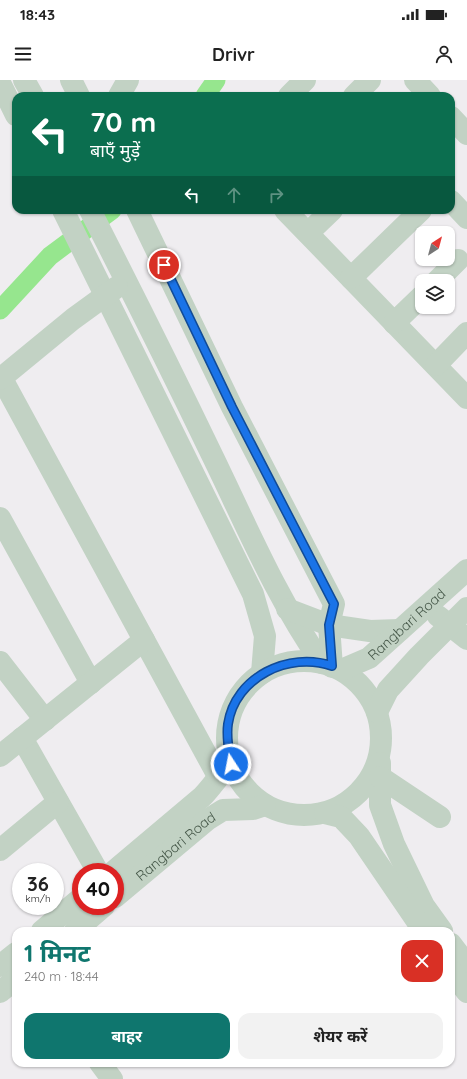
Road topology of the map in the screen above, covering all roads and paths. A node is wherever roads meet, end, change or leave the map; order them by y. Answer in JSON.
{"nodes":[{"id":1,"x":24,"y":80,"type":"edge"},
{"id":2,"x":71,"y":80,"type":"edge"},
{"id":3,"x":128,"y":80,"type":"edge"},
{"id":4,"x":305,"y":80,"type":"edge"},
{"id":5,"x":370,"y":80,"type":"edge"},
{"id":6,"x":415,"y":80,"type":"edge"},
{"id":7,"x":0,"y":82,"type":"edge"},
{"id":8,"x":31,"y":92,"type":"edge"},
{"id":9,"x":77,"y":92,"type":"edge"},
{"id":10,"x":121,"y":92,"type":"edge"},
{"id":11,"x":293,"y":92,"type":"edge"},
{"id":12,"x":358,"y":92,"type":"edge"},
{"id":13,"x":426,"y":92,"type":"edge"},
{"id":14,"x":12,"y":107,"type":"edge"},
{"id":15,"x":455,"y":121,"type":"edge"},
{"id":16,"x":467,"y":134,"type":"edge"},
{"id":17,"x":455,"y":205,"type":"edge"},
{"id":18,"x":65,"y":214,"type":"edge"},
{"id":19,"x":92,"y":214,"type":"edge"},
{"id":20,"x":139,"y":214,"type":"edge"},
{"id":21,"x":289,"y":214,"type":"edge"},
{"id":22,"x":328,"y":214,"type":"edge"},
{"id":23,"x":417,"y":214,"type":"edge"},
{"id":24,"x":467,"y":218,"type":"edge"},
{"id":25,"x":308,"y":233,"type":"junction"},
{"id":26,"x":458,"y":260,"type":"dead end"},
{"id":27,"x":444,"y":274,"type":"edge"},
{"id":28,"x":351,"y":278,"type":"junction"},
{"id":29,"x":126,"y":281,"type":"junction"},
{"id":30,"x":105,"y":295,"type":"junction"},
{"id":31,"x":415,"y":303,"type":"edge"},
{"id":32,"x":394,"y":323,"type":"junction"},
{"id":33,"x":467,"y":333,"type":"edge"},
{"id":34,"x":436,"y":365,"type":"junction"},
{"id":35,"x":0,"y":378,"type":"edge"},
{"id":36,"x":467,"y":398,"type":"edge"},
{"id":37,"x":0,"y":518,"type":"edge"},
{"id":38,"x":467,"y":570,"type":"edge"},
{"id":39,"x":426,"y":607,"type":"junction"},
{"id":40,"x":287,"y":608,"type":"junction"},
{"id":41,"x":467,"y":608,"type":"edge"},
{"id":42,"x":329,"y":625,"type":"junction"},
{"id":43,"x":450,"y":625,"type":"junction"},
{"id":44,"x":400,"y":630,"type":"junction"},
{"id":45,"x":467,"y":639,"type":"edge"},
{"id":46,"x":144,"y":640,"type":"junction"},
{"id":47,"x":0,"y":662,"type":"edge"},
{"id":48,"x":331,"y":666,"type":"junction"},
{"id":49,"x":262,"y":673,"type":"junction"},
{"id":50,"x":91,"y":683,"type":"junction"},
{"id":51,"x":376,"y":712,"type":"junction"},
{"id":52,"x":45,"y":720,"type":"junction"},
{"id":53,"x":22,"y":738,"type":"junction"},
{"id":54,"x":0,"y":756,"type":"edge"},
{"id":55,"x":380,"y":767,"type":"junction"},
{"id":56,"x":225,"y":770,"type":"junction"},
{"id":57,"x":58,"y":802,"type":"junction"},
{"id":58,"x":265,"y":805,"type":"junction"},
{"id":59,"x":325,"y":813,"type":"junction"},
{"id":60,"x":440,"y":817,"type":"dead end"},
{"id":61,"x":0,"y":850,"type":"edge"},
{"id":62,"x":93,"y":863,"type":"edge"},
{"id":63,"x":123,"y":863,"type":"edge"},
{"id":64,"x":124,"y":889,"type":"edge"},
{"id":65,"x":72,"y":906,"type":"edge"},
{"id":66,"x":94,"y":915,"type":"edge"},
{"id":67,"x":47,"y":927,"type":"edge"},
{"id":68,"x":80,"y":927,"type":"edge"},
{"id":69,"x":421,"y":927,"type":"edge"},
{"id":70,"x":439,"y":927,"type":"edge"},
{"id":71,"x":455,"y":949,"type":"edge"},
{"id":72,"x":12,"y":956,"type":"edge"},
{"id":73,"x":467,"y":965,"type":"edge"},
{"id":74,"x":0,"y":966,"type":"edge"},
{"id":75,"x":455,"y":976,"type":"edge"},
{"id":76,"x":12,"y":982,"type":"edge"},
{"id":77,"x":0,"y":992,"type":"edge"},
{"id":78,"x":467,"y":992,"type":"edge"},
{"id":79,"x":103,"y":1067,"type":"edge"},
{"id":80,"x":112,"y":1079,"type":"edge"}],
"edges":[{"from":1,"to":8,"type":"street"},
{"from":2,"to":9,"type":"street"},
{"from":3,"to":10,"type":"street"},
{"from":4,"to":11,"type":"street"},
{"from":5,"to":12,"type":"street"},
{"from":6,"to":13,"type":"street"},
{"from":7,"to":14,"type":"street"},
{"from":15,"to":16,"type":"street"},
{"from":17,"to":24,"type":"street"},
{"from":18,"to":30,"type":"street"},
{"from":19,"to":29,"type":"street"},
{"from":20,"to":42,"type":"street"},
{"from":21,"to":25,"type":"street"},
{"from":22,"to":25,"type":"street"},
{"from":23,"to":28,"type":"street"},
{"from":25,"to":28,"type":"street"},
{"from":26,"to":27,"type":"street"},
{"from":28,"to":32,"type":"street"},
{"from":29,"to":30,"type":"street"},
{"from":29,"to":40,"type":"street"},
{"from":30,"to":35,"type":"street"},
{"from":30,"to":49,"type":"street"},
{"from":31,"to":32,"type":"street"},
{"from":32,"to":34,"type":"street"},
{"from":33,"to":34,"type":"street"},
{"from":34,"to":36,"type":"street"},
{"from":35,"to":46,"type":"street"},
{"from":37,"to":50,"type":"street"},
{"from":38,"to":39,"type":"street","name":"Rangbari Road"},
{"from":39,"to":43,"type":"street"},
{"from":39,"to":44,"type":"street","name":"Rangbari Road"},
{"from":40,"to":42,"type":"street"},
{"from":40,"to":48,"type":"street"},
{"from":41,"to":43,"type":"street","name":"Rangbari Road"},
{"from":42,"to":44,"type":"street"},
{"from":42,"to":48,"type":"street"},
{"from":43,"to":45,"type":"street"},
{"from":43,"to":51,"type":"street","name":"Rangbari Road"},
{"from":44,"to":48,"type":"street","name":"Rangbari Road"},
{"from":46,"to":50,"type":"street"},
{"from":46,"to":56,"type":"street"},
{"from":47,"to":52,"type":"street"},
{"from":48,"to":49,"type":"street"},
{"from":48,"to":51,"type":"street"},
{"from":49,"to":56,"type":"street"},
{"from":50,"to":52,"type":"street"},
{"from":51,"to":55,"type":"street"},
{"from":52,"to":53,"type":"street"},
{"from":53,"to":54,"type":"street"},
{"from":53,"to":57,"type":"street"},
{"from":55,"to":59,"type":"street"},
{"from":55,"to":60,"type":"street"},
{"from":55,"to":70,"type":"street"},
{"from":56,"to":58,"type":"street"},
{"from":56,"to":63,"type":"street","name":"Rangbari Road"},
{"from":57,"to":61,"type":"street"},
{"from":57,"to":62,"type":"street"},
{"from":58,"to":59,"type":"street"},
{"from":58,"to":64,"type":"street","name":"Rangbari Road"},
{"from":59,"to":69,"type":"street"},
{"from":65,"to":67,"type":"street"},
{"from":66,"to":68,"type":"street"},
{"from":71,"to":73,"type":"street"},
{"from":72,"to":74,"type":"street"},
{"from":75,"to":78,"type":"street"},
{"from":76,"to":77,"type":"street"},
{"from":79,"to":80,"type":"street"}]}
